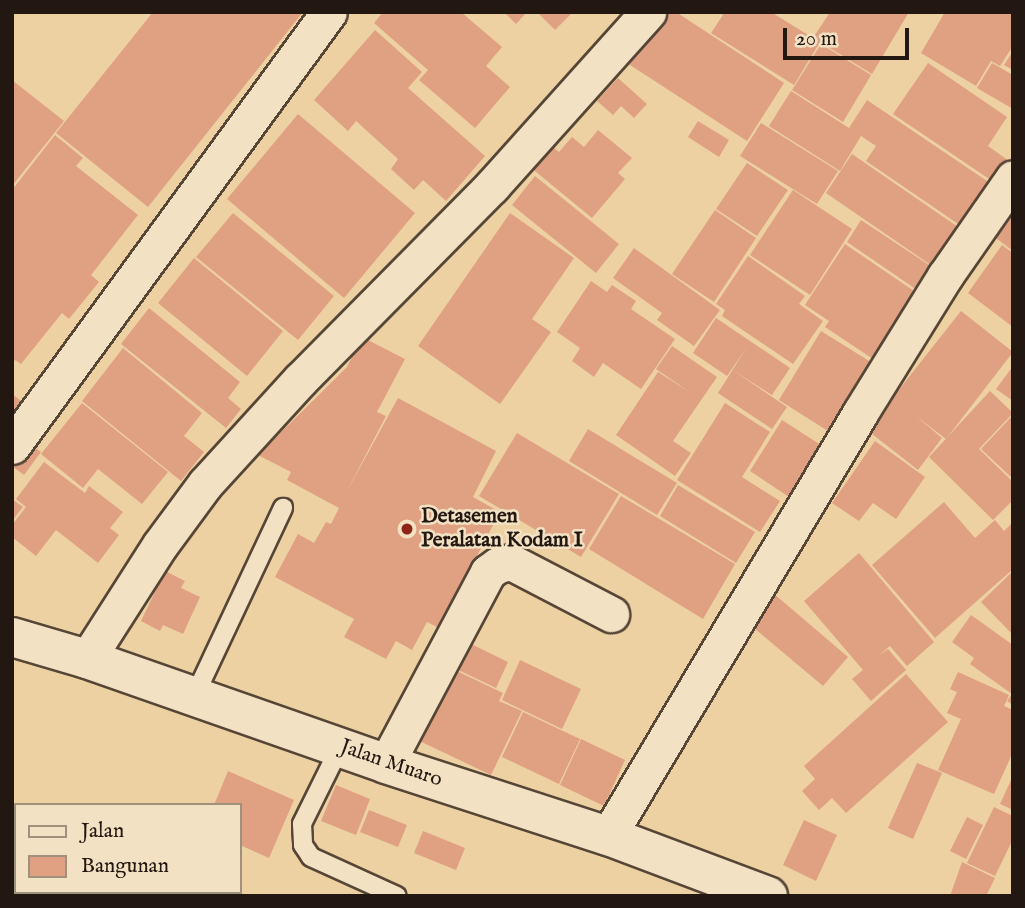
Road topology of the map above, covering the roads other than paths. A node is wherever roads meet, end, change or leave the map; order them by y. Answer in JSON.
{"nodes":[{"id":1,"x":329,"y":12,"type":"edge"},
{"id":2,"x":648,"y":12,"type":"edge"},
{"id":3,"x":1013,"y":178,"type":"edge"},
{"id":4,"x":12,"y":446,"type":"edge"},
{"id":5,"x":283,"y":508,"type":"dead end"},
{"id":6,"x":611,"y":614,"type":"dead end"},
{"id":7,"x":12,"y":637,"type":"edge"},
{"id":8,"x":88,"y":659,"type":"junction"},
{"id":9,"x":195,"y":695,"type":"junction"},
{"id":10,"x":340,"y":747,"type":"junction"},
{"id":11,"x":386,"y":764,"type":"junction"},
{"id":12,"x":608,"y":836,"type":"junction"},
{"id":13,"x":397,"y":896,"type":"edge"},
{"id":14,"x":768,"y":896,"type":"edge"}],
"edges":[{"from":1,"to":4,"type":"street"},
{"from":2,"to":8,"type":"street"},
{"from":3,"to":12,"type":"street"},
{"from":5,"to":9,"type":"lane"},
{"from":6,"to":11,"type":"street"},
{"from":7,"to":8,"type":"main road","name":"Jalan Muaro"},
{"from":8,"to":9,"type":"main road","name":"Jalan Muaro"},
{"from":9,"to":10,"type":"main road","name":"Jalan Muaro"},
{"from":10,"to":11,"type":"main road","name":"Jalan Muaro"},
{"from":10,"to":13,"type":"lane"},
{"from":11,"to":12,"type":"main road","name":"Jalan Muaro"},
{"from":12,"to":14,"type":"main road","name":"Jalan Muaro"}]}
